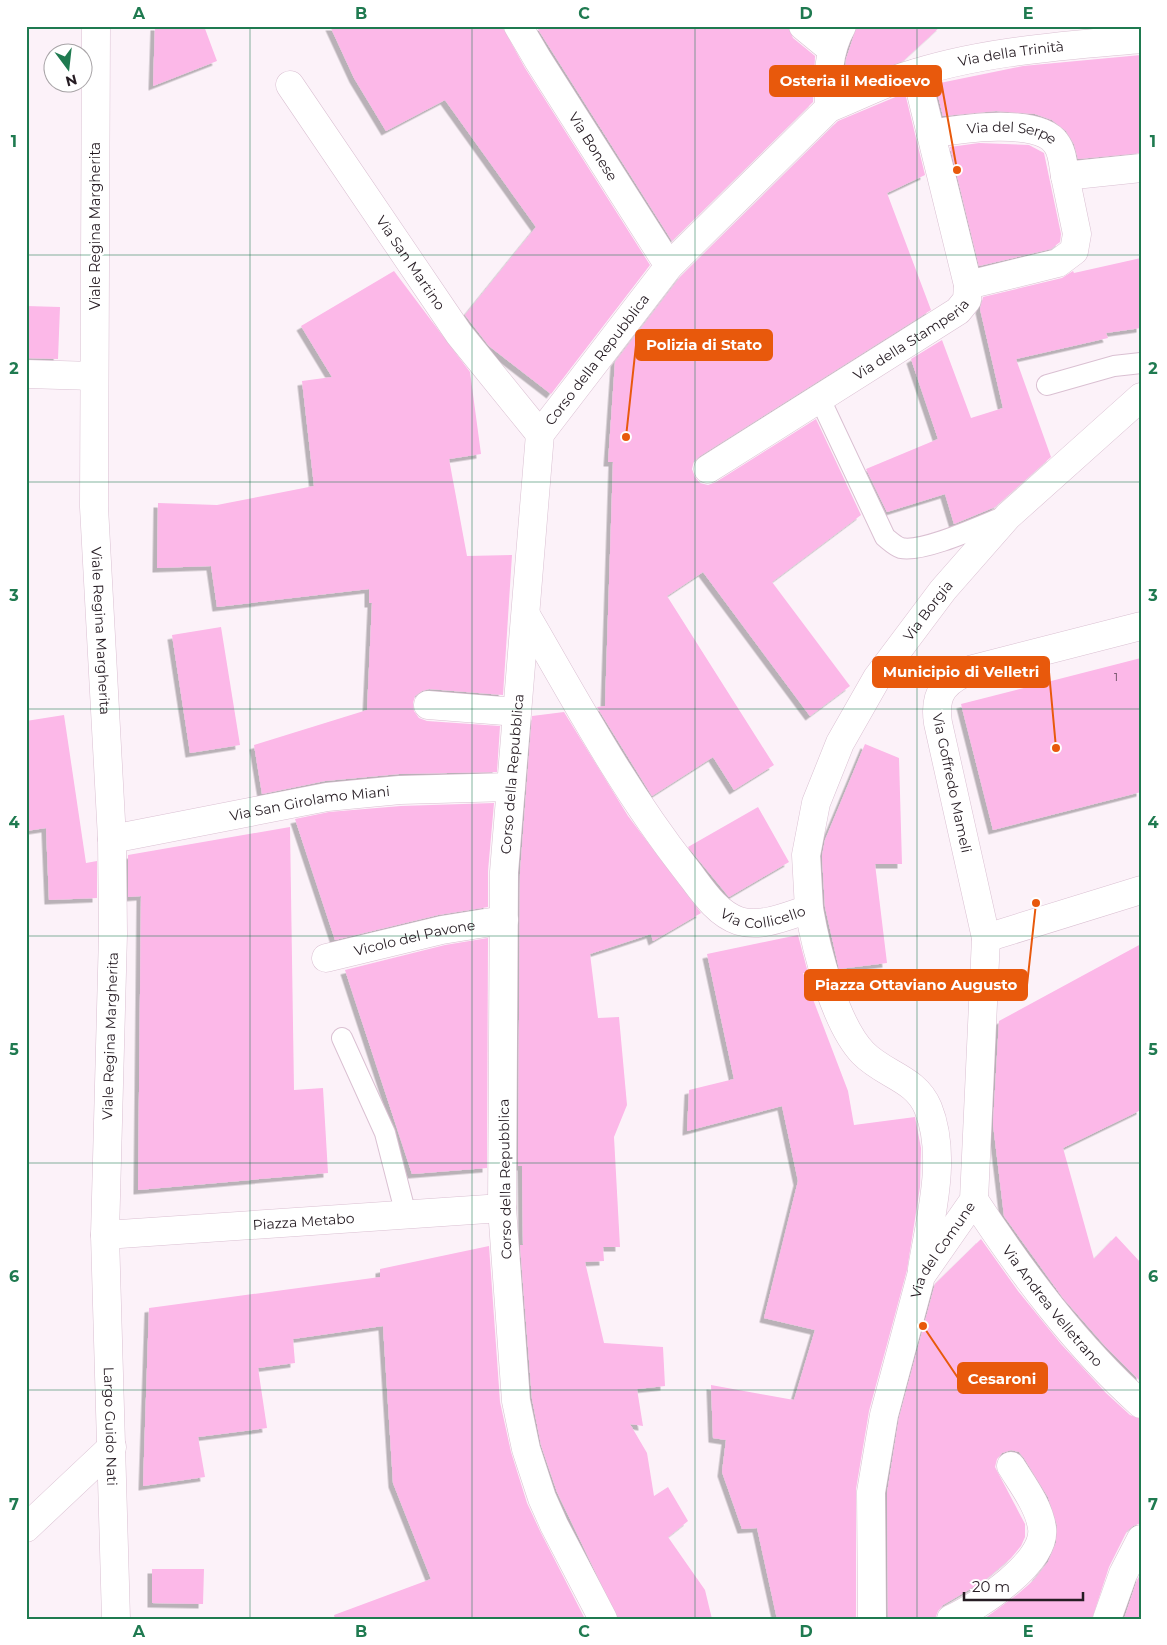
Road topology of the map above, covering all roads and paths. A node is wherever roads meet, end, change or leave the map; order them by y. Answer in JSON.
{"nodes":[{"id":1,"x":96,"y":26,"type":"edge"},
{"id":2,"x":518,"y":26,"type":"edge"},
{"id":3,"x":803,"y":26,"type":"edge"},
{"id":4,"x":837,"y":38,"type":"edge"},
{"id":5,"x":1141,"y":39,"type":"edge"},
{"id":6,"x":916,"y":73,"type":"junction"},
{"id":7,"x":290,"y":85,"type":"dead end"},
{"id":8,"x":829,"y":108,"type":"junction"},
{"id":9,"x":931,"y":134,"type":"junction"},
{"id":10,"x":1141,"y":168,"type":"edge"},
{"id":11,"x":1066,"y":176,"type":"junction"},
{"id":12,"x":669,"y":266,"type":"junction"},
{"id":13,"x":968,"y":285,"type":"junction"},
{"id":14,"x":1141,"y":363,"type":"edge"},
{"id":15,"x":26,"y":374,"type":"edge"},
{"id":16,"x":94,"y":376,"type":"junction"},
{"id":17,"x":1047,"y":385,"type":"dead end"},
{"id":18,"x":1141,"y":397,"type":"edge"},
{"id":19,"x":820,"y":399,"type":"junction"},
{"id":20,"x":540,"y":434,"type":"junction"},
{"id":21,"x":708,"y":469,"type":"dead end"},
{"id":22,"x":1008,"y":516,"type":"junction"},
{"id":23,"x":526,"y":615,"type":"junction"},
{"id":24,"x":1141,"y":626,"type":"edge"},
{"id":25,"x":428,"y":705,"type":"dead end"},
{"id":26,"x":516,"y":712,"type":"junction"},
{"id":27,"x":511,"y":787,"type":"junction"},
{"id":28,"x":112,"y":838,"type":"junction"},
{"id":29,"x":1141,"y":890,"type":"edge"},
{"id":30,"x":809,"y":909,"type":"junction"},
{"id":31,"x":504,"y":920,"type":"junction"},
{"id":32,"x":986,"y":938,"type":"junction"},
{"id":33,"x":326,"y":958,"type":"dead end"},
{"id":34,"x":342,"y":1038,"type":"dead end"},
{"id":35,"x":974,"y":1200,"type":"junction"},
{"id":36,"x":502,"y":1208,"type":"junction"},
{"id":37,"x":406,"y":1215,"type":"junction"},
{"id":38,"x":105,"y":1236,"type":"junction"},
{"id":39,"x":921,"y":1276,"type":"junction"},
{"id":40,"x":1141,"y":1404,"type":"edge"},
{"id":41,"x":112,"y":1447,"type":"junction"},
{"id":42,"x":1011,"y":1466,"type":"dead end"},
{"id":43,"x":26,"y":1528,"type":"edge"},
{"id":44,"x":1141,"y":1539,"type":"edge"},
{"id":45,"x":116,"y":1619,"type":"edge"},
{"id":46,"x":603,"y":1619,"type":"edge"},
{"id":47,"x":872,"y":1619,"type":"edge"},
{"id":48,"x":951,"y":1619,"type":"edge"},
{"id":49,"x":1108,"y":1619,"type":"edge"}],
"edges":[{"from":1,"to":16,"type":"street","name":"Viale Regina Margherita"},
{"from":2,"to":12,"type":"street","name":"Via Bonese"},
{"from":3,"to":4,"type":"street"},
{"from":4,"to":8,"type":"street"},
{"from":5,"to":6,"type":"street","name":"Via della Trinità"},
{"from":6,"to":8,"type":"street","name":"Via della Trinità"},
{"from":6,"to":9,"type":"street","name":"Via della Stamperia"},
{"from":7,"to":20,"type":"street","name":"Via San Martino"},
{"from":8,"to":12,"type":"street","name":"Corso della Repubblica"},
{"from":9,"to":11,"type":"street","name":"Via del Serpe"},
{"from":9,"to":13,"type":"street","name":"Via della Stamperia"},
{"from":10,"to":11,"type":"street"},
{"from":11,"to":13,"type":"street","name":"Via del Serpe"},
{"from":12,"to":20,"type":"street","name":"Corso della Repubblica"},
{"from":13,"to":19,"type":"street","name":"Via della Stamperia"},
{"from":14,"to":17,"type":"lane"},
{"from":15,"to":16,"type":"street"},
{"from":16,"to":28,"type":"street","name":"Viale Regina Margherita"},
{"from":18,"to":22,"type":"street","name":"Via Borgia"},
{"from":19,"to":21,"type":"street","name":"Via della Stamperia"},
{"from":19,"to":22,"type":"lane"},
{"from":20,"to":23,"type":"street","name":"Corso della Repubblica"},
{"from":22,"to":30,"type":"street","name":"Via Borgia"},
{"from":23,"to":26,"type":"street","name":"Corso della Repubblica"},
{"from":23,"to":30,"type":"street","name":"Via Collicello"},
{"from":24,"to":32,"type":"street","name":"Via Goffredo Mameli"},
{"from":25,"to":26,"type":"street"},
{"from":26,"to":27,"type":"street","name":"Corso della Repubblica"},
{"from":27,"to":28,"type":"street","name":"Via San Girolamo Miani"},
{"from":27,"to":31,"type":"street","name":"Corso della Repubblica"},
{"from":28,"to":38,"type":"street","name":"Viale Regina Margherita"},
{"from":29,"to":32,"type":"street"},
{"from":30,"to":39,"type":"street","name":"Via Collicello"},
{"from":31,"to":33,"type":"street","name":"Vicolo del Pavone"},
{"from":31,"to":36,"type":"street","name":"Corso della Repubblica"},
{"from":32,"to":35,"type":"street","name":"Via del Comune"},
{"from":34,"to":37,"type":"lane"},
{"from":35,"to":39,"type":"street","name":"Via del Comune"},
{"from":35,"to":40,"type":"street","name":"Via Andrea Velletrano"},
{"from":36,"to":37,"type":"street","name":"Piazza Metabo"},
{"from":36,"to":46,"type":"street","name":"Corso della Repubblica"},
{"from":37,"to":38,"type":"street","name":"Piazza Metabo"},
{"from":38,"to":41,"type":"street","name":"Largo Guido Nati"},
{"from":39,"to":47,"type":"street","name":"Via del Comune"},
{"from":41,"to":43,"type":"street"},
{"from":41,"to":45,"type":"street","name":"Largo Guido Nati"},
{"from":42,"to":48,"type":"street"},
{"from":44,"to":49,"type":"street"}]}
